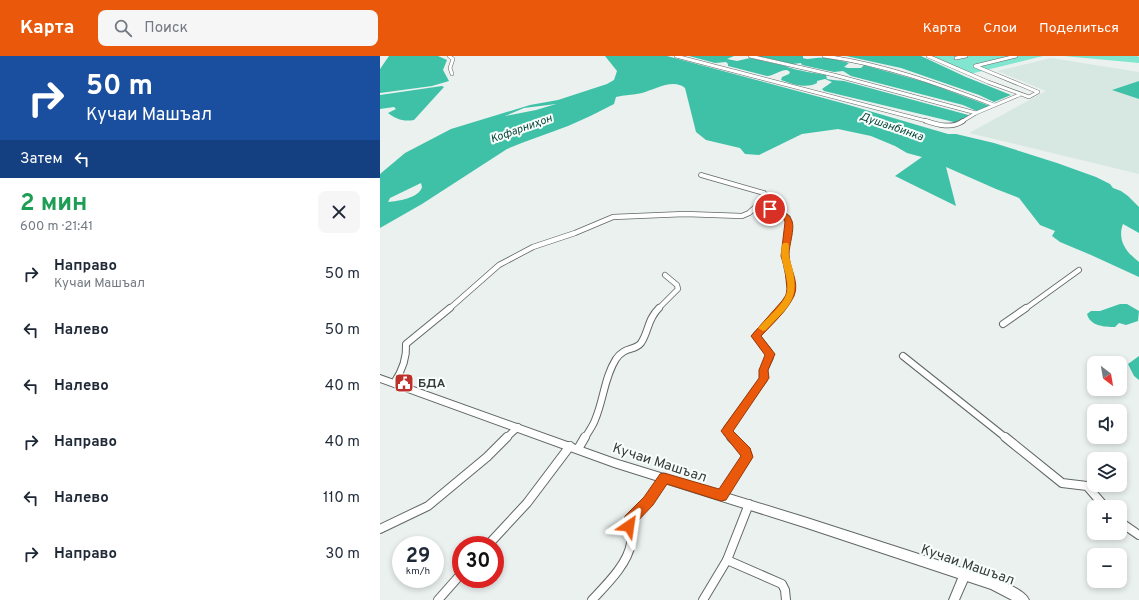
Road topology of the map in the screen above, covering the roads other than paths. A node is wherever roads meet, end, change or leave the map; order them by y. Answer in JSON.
{"nodes":[{"id":1,"x":449,"y":56,"type":"edge"},
{"id":2,"x":676,"y":56,"type":"edge"},
{"id":3,"x":750,"y":56,"type":"edge"},
{"id":4,"x":824,"y":56,"type":"edge"},
{"id":5,"x":928,"y":56,"type":"edge"},
{"id":6,"x":966,"y":56,"type":"edge"},
{"id":7,"x":1016,"y":56,"type":"edge"},
{"id":8,"x":956,"y":58,"type":"dead end"},
{"id":9,"x":452,"y":74,"type":"dead end"},
{"id":10,"x":1019,"y":95,"type":"junction"},
{"id":11,"x":994,"y":105,"type":"junction"},
{"id":12,"x":976,"y":113,"type":"junction"},
{"id":13,"x":701,"y":175,"type":"dead end"},
{"id":14,"x":758,"y":206,"type":"junction"},
{"id":15,"x":1079,"y":270,"type":"dead end"},
{"id":16,"x":665,"y":275,"type":"dead end"},
{"id":17,"x":1003,"y":324,"type":"dead end"},
{"id":18,"x":903,"y":356,"type":"dead end"},
{"id":19,"x":380,"y":378,"type":"edge"},
{"id":20,"x":394,"y":383,"type":"junction"},
{"id":21,"x":518,"y":428,"type":"junction"},
{"id":22,"x":574,"y":447,"type":"junction"},
{"id":23,"x":664,"y":478,"type":"junction"},
{"id":24,"x":721,"y":496,"type":"junction"},
{"id":25,"x":1099,"y":500,"type":"edge"},
{"id":26,"x":749,"y":504,"type":"junction"},
{"id":27,"x":1127,"y":527,"type":"edge"},
{"id":28,"x":380,"y":529,"type":"edge"},
{"id":29,"x":1139,"y":535,"type":"edge"},
{"id":30,"x":496,"y":536,"type":"edge"},
{"id":31,"x":727,"y":560,"type":"junction"},
{"id":32,"x":965,"y":576,"type":"junction"},
{"id":33,"x":452,"y":584,"type":"edge"},
{"id":34,"x":438,"y":600,"type":"edge"},
{"id":35,"x":592,"y":600,"type":"edge"},
{"id":36,"x":704,"y":600,"type":"edge"},
{"id":37,"x":786,"y":600,"type":"edge"},
{"id":38,"x":954,"y":600,"type":"edge"},
{"id":39,"x":1023,"y":600,"type":"edge"}],
"edges":[{"from":1,"to":9,"type":"street"},
{"from":2,"to":12,"type":"street"},
{"from":3,"to":12,"type":"street"},
{"from":4,"to":11,"type":"street"},
{"from":5,"to":10,"type":"street"},
{"from":6,"to":8,"type":"street"},
{"from":7,"to":10,"type":"street"},
{"from":10,"to":11,"type":"street"},
{"from":11,"to":12,"type":"street"},
{"from":13,"to":14,"type":"street"},
{"from":14,"to":20,"type":"street"},
{"from":14,"to":24,"type":"street"},
{"from":15,"to":17,"type":"street"},
{"from":16,"to":22,"type":"street"},
{"from":18,"to":25,"type":"street"},
{"from":19,"to":20,"type":"main road","name":"Кучаи Машъал"},
{"from":20,"to":21,"type":"main road","name":"Кучаи Машъал"},
{"from":21,"to":22,"type":"main road","name":"Кучаи Машъал"},
{"from":21,"to":28,"type":"street"},
{"from":22,"to":23,"type":"main road","name":"Кучаи Машъал"},
{"from":22,"to":30,"type":"street"},
{"from":23,"to":24,"type":"main road","name":"Кучаи Машъал"},
{"from":23,"to":35,"type":"street"},
{"from":24,"to":26,"type":"main road","name":"Кучаи Машъал"},
{"from":26,"to":31,"type":"street"},
{"from":26,"to":32,"type":"main road","name":"Кучаи Машъал"},
{"from":27,"to":29,"type":"street"},
{"from":31,"to":36,"type":"street"},
{"from":31,"to":37,"type":"street"},
{"from":32,"to":38,"type":"street"},
{"from":32,"to":39,"type":"main road","name":"Кучаи Машъал"},
{"from":33,"to":34,"type":"street"}]}
